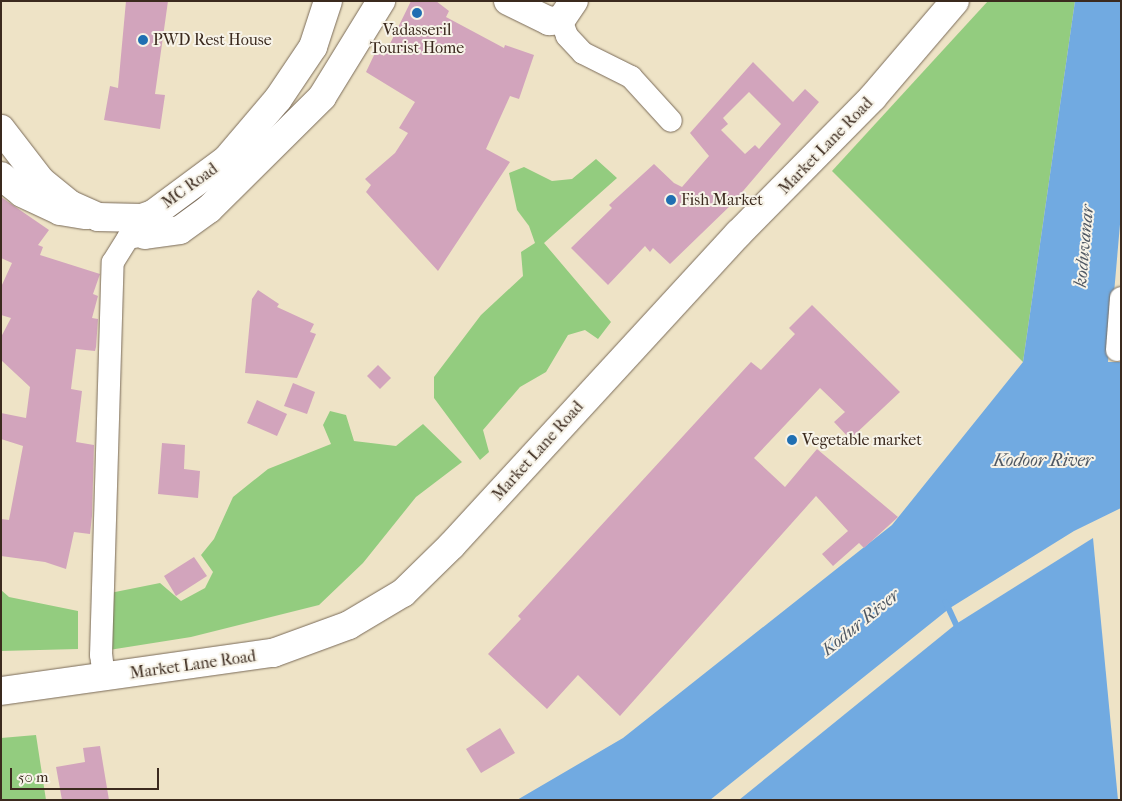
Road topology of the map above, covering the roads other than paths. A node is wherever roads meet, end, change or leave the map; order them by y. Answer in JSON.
{"nodes":[{"id":1,"x":328,"y":1,"type":"edge"},
{"id":2,"x":381,"y":1,"type":"edge"},
{"id":3,"x":508,"y":1,"type":"edge"},
{"id":4,"x":955,"y":1,"type":"edge"},
{"id":5,"x":568,"y":11,"type":"edge"},
{"id":6,"x":671,"y":120,"type":"dead end"},
{"id":7,"x":1,"y":129,"type":"edge"},
{"id":8,"x":1,"y":176,"type":"edge"},
{"id":9,"x":98,"y":217,"type":"junction"},
{"id":10,"x":143,"y":226,"type":"junction"},
{"id":11,"x":1121,"y":298,"type":"edge"},
{"id":12,"x":1117,"y":350,"type":"dead end"},
{"id":13,"x":104,"y":678,"type":"junction"},
{"id":14,"x":1,"y":691,"type":"edge"}],
"edges":[{"from":1,"to":10,"type":"main road","name":"MC Road"},
{"from":2,"to":10,"type":"main road"},
{"from":3,"to":5,"type":"main road"},
{"from":4,"to":13,"type":"main road","name":"Market Lane Road"},
{"from":5,"to":6,"type":"street"},
{"from":7,"to":9,"type":"main road","name":"MC Road"},
{"from":8,"to":9,"type":"main road"},
{"from":9,"to":10,"type":"main road","name":"MC Road"},
{"from":10,"to":13,"type":"street"},
{"from":11,"to":12,"type":"street"},
{"from":13,"to":14,"type":"main road","name":"Market Lane Road"}]}
